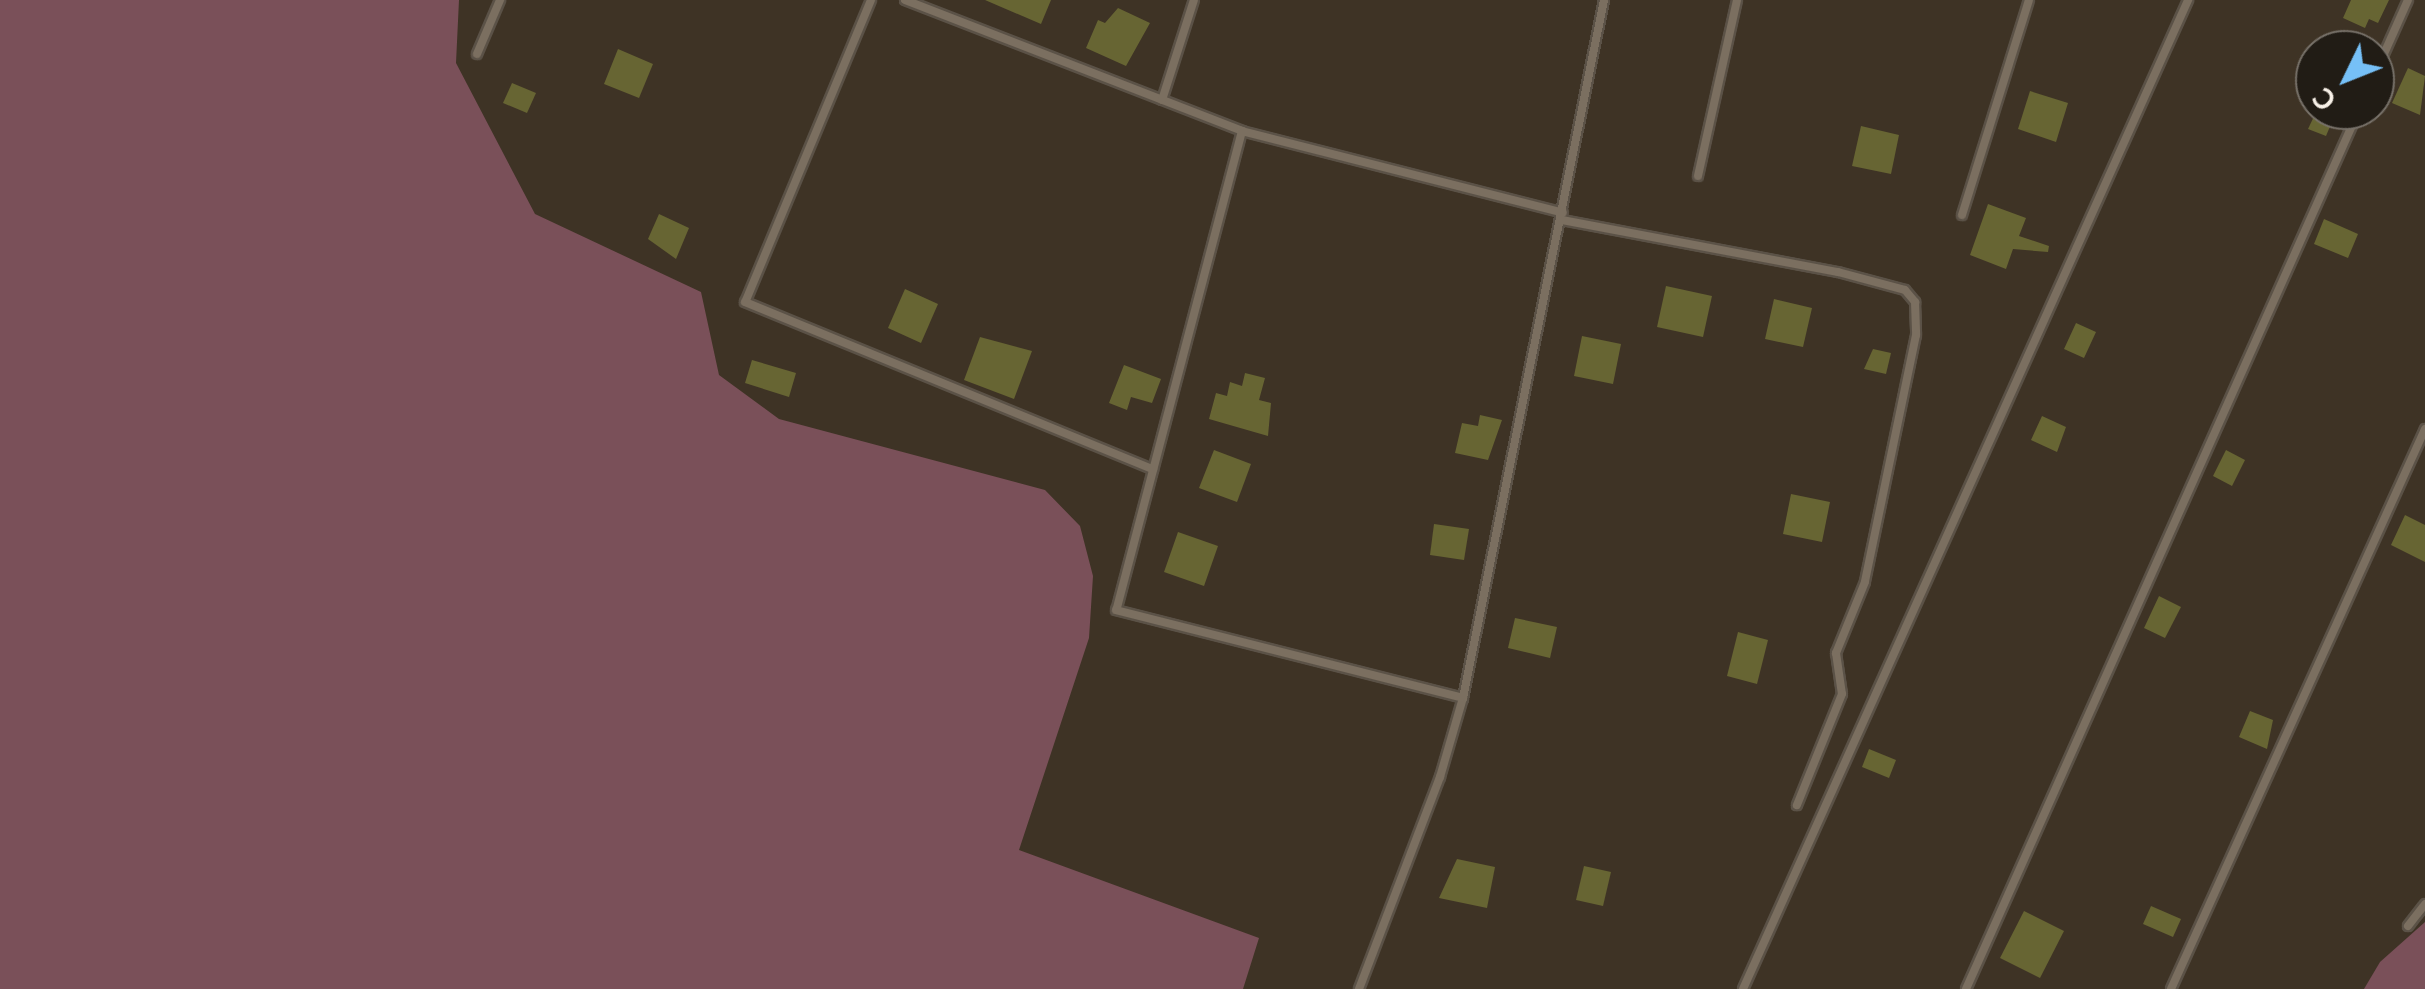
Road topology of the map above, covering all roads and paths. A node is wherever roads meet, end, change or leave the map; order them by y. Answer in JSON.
{"nodes":[{"id":1,"x":500,"y":0,"type":"edge"},
{"id":2,"x":871,"y":0,"type":"edge"},
{"id":3,"x":906,"y":0,"type":"edge"},
{"id":4,"x":1194,"y":0,"type":"edge"},
{"id":5,"x":1604,"y":0,"type":"edge"},
{"id":6,"x":1738,"y":0,"type":"edge"},
{"id":7,"x":2028,"y":0,"type":"edge"},
{"id":8,"x":2188,"y":0,"type":"edge"},
{"id":9,"x":2408,"y":0,"type":"edge"},
{"id":10,"x":2395,"y":30,"type":"edge"},
{"id":11,"x":477,"y":54,"type":"dead end"},
{"id":12,"x":1162,"y":100,"type":"junction"},
{"id":13,"x":2350,"y":130,"type":"edge"},
{"id":14,"x":1242,"y":131,"type":"junction"},
{"id":15,"x":1698,"y":176,"type":"dead end"},
{"id":16,"x":1562,"y":216,"type":"junction"},
{"id":17,"x":1962,"y":216,"type":"dead end"},
{"id":18,"x":2425,"y":429,"type":"edge"},
{"id":19,"x":1153,"y":469,"type":"junction"},
{"id":20,"x":1462,"y":698,"type":"junction"},
{"id":21,"x":1797,"y":805,"type":"dead end"},
{"id":22,"x":2425,"y":904,"type":"edge"},
{"id":23,"x":2408,"y":926,"type":"dead end"},
{"id":24,"x":1359,"y":989,"type":"edge"},
{"id":25,"x":1743,"y":989,"type":"edge"},
{"id":26,"x":1966,"y":989,"type":"edge"},
{"id":27,"x":2171,"y":989,"type":"edge"}],
"edges":[{"from":1,"to":11,"type":"lane"},
{"from":2,"to":19,"type":"lane"},
{"from":3,"to":12,"type":"lane"},
{"from":4,"to":12,"type":"lane"},
{"from":5,"to":16,"type":"lane"},
{"from":6,"to":15,"type":"lane"},
{"from":7,"to":17,"type":"lane"},
{"from":8,"to":25,"type":"lane"},
{"from":9,"to":10,"type":"lane"},
{"from":12,"to":14,"type":"lane"},
{"from":13,"to":26,"type":"lane"},
{"from":14,"to":16,"type":"lane"},
{"from":14,"to":19,"type":"lane"},
{"from":16,"to":20,"type":"lane"},
{"from":16,"to":21,"type":"lane"},
{"from":18,"to":27,"type":"lane"},
{"from":19,"to":20,"type":"lane"},
{"from":20,"to":24,"type":"lane"},
{"from":22,"to":23,"type":"lane"}]}
